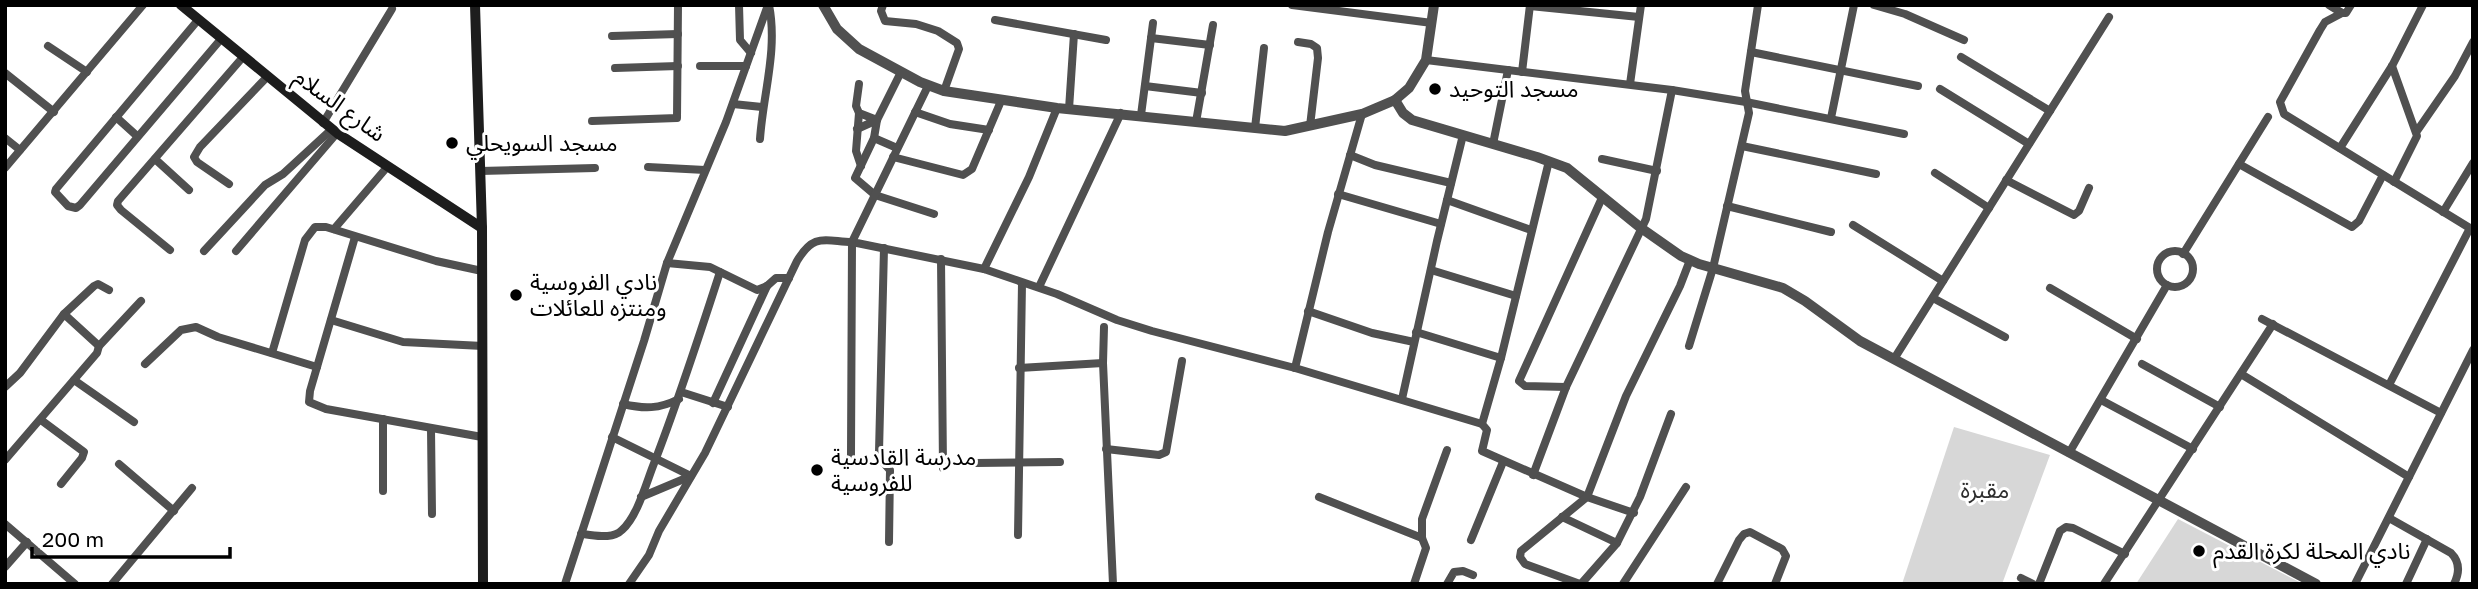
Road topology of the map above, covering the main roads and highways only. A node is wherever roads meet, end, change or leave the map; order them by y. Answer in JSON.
{"nodes":[{"id":1,"x":181,"y":5,"type":"edge"},
{"id":2,"x":475,"y":5,"type":"edge"},
{"id":3,"x":482,"y":228,"type":"junction"},
{"id":4,"x":483,"y":584,"type":"edge"}],
"edges":[{"from":1,"to":3,"type":"main road","name":"شارع السلام"},
{"from":2,"to":3,"type":"main road"},
{"from":3,"to":4,"type":"main road"}]}
